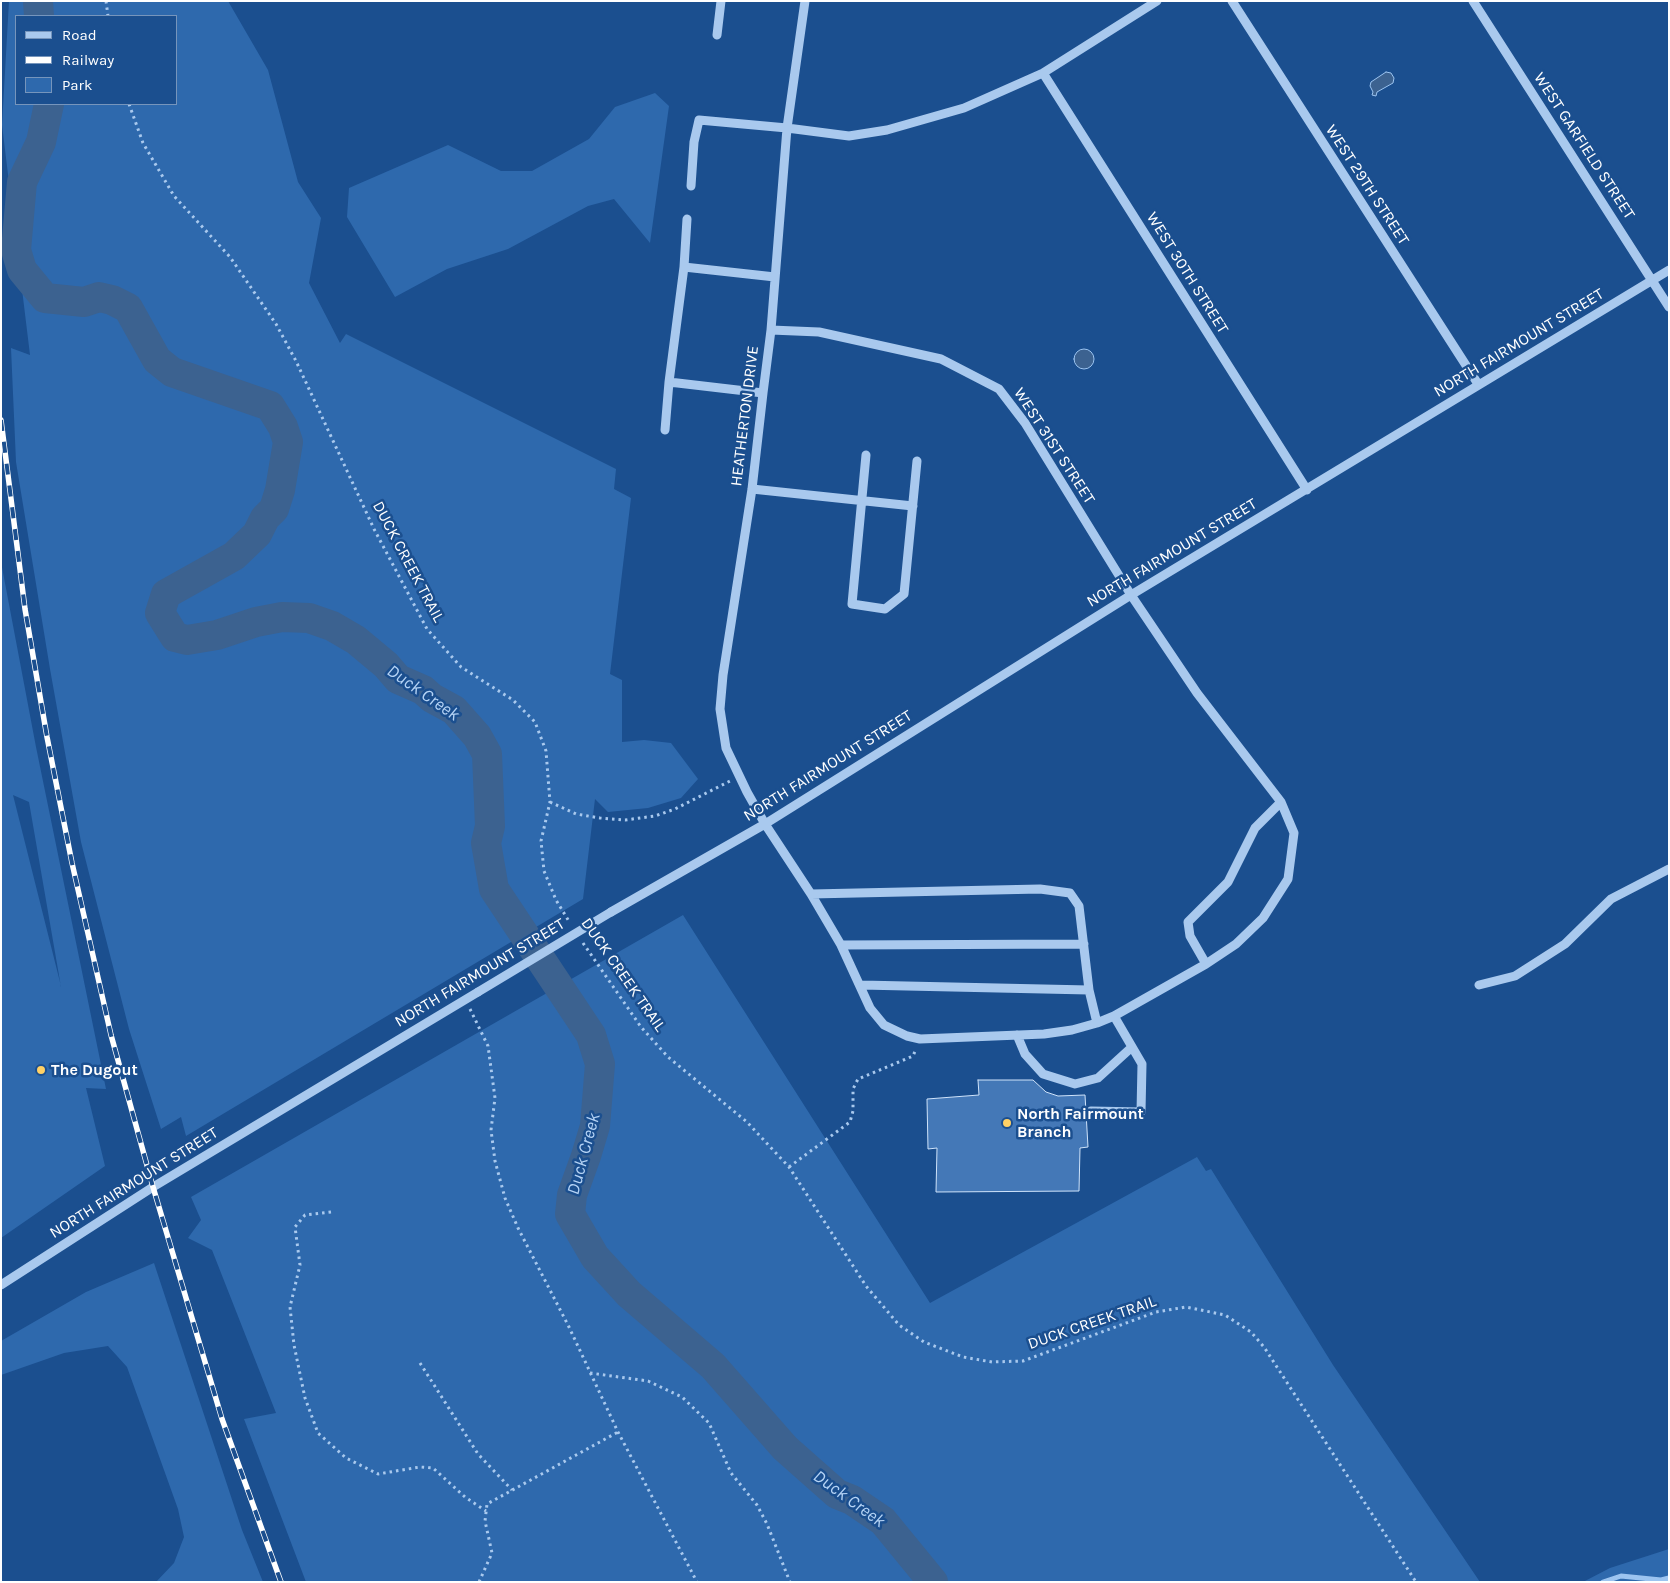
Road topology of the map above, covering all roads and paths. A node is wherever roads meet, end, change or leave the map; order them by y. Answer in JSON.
{"nodes":[{"id":1,"x":106,"y":1,"type":"edge"},
{"id":2,"x":721,"y":1,"type":"edge"},
{"id":3,"x":805,"y":1,"type":"edge"},
{"id":4,"x":1157,"y":1,"type":"edge"},
{"id":5,"x":1232,"y":1,"type":"edge"},
{"id":6,"x":1473,"y":1,"type":"edge"},
{"id":7,"x":108,"y":15,"type":"edge"},
{"id":8,"x":717,"y":35,"type":"dead end"},
{"id":9,"x":1043,"y":73,"type":"junction"},
{"id":10,"x":129,"y":105,"type":"edge"},
{"id":11,"x":787,"y":128,"type":"junction"},
{"id":12,"x":691,"y":186,"type":"dead end"},
{"id":13,"x":687,"y":219,"type":"dead end"},
{"id":14,"x":684,"y":267,"type":"junction"},
{"id":15,"x":1669,"y":270,"type":"edge"},
{"id":16,"x":775,"y":277,"type":"junction"},
{"id":17,"x":1652,"y":280,"type":"junction"},
{"id":18,"x":1669,"y":307,"type":"edge"},
{"id":19,"x":771,"y":330,"type":"junction"},
{"id":20,"x":669,"y":382,"type":"junction"},
{"id":21,"x":1478,"y":384,"type":"junction"},
{"id":22,"x":763,"y":393,"type":"junction"},
{"id":23,"x":665,"y":430,"type":"dead end"},
{"id":24,"x":866,"y":454,"type":"dead end"},
{"id":25,"x":917,"y":461,"type":"dead end"},
{"id":26,"x":752,"y":489,"type":"junction"},
{"id":27,"x":1306,"y":490,"type":"junction"},
{"id":28,"x":861,"y":500,"type":"junction"},
{"id":29,"x":913,"y":506,"type":"junction"},
{"id":30,"x":1131,"y":595,"type":"junction"},
{"id":31,"x":740,"y":776,"type":"junction"},
{"id":32,"x":550,"y":802,"type":"junction"},
{"id":33,"x":1281,"y":802,"type":"junction"},
{"id":34,"x":765,"y":824,"type":"junction"},
{"id":35,"x":1669,"y":869,"type":"edge"},
{"id":36,"x":811,"y":894,"type":"junction"},
{"id":37,"x":575,"y":930,"type":"dead end"},
{"id":38,"x":579,"y":938,"type":"dead end"},
{"id":39,"x":841,"y":944,"type":"junction"},
{"id":40,"x":1084,"y":944,"type":"junction"},
{"id":41,"x":1206,"y":964,"type":"junction"},
{"id":42,"x":861,"y":985,"type":"junction"},
{"id":43,"x":1479,"y":985,"type":"dead end"},
{"id":44,"x":1089,"y":990,"type":"junction"},
{"id":45,"x":465,"y":999,"type":"junction"},
{"id":46,"x":1114,"y":1016,"type":"junction"},
{"id":47,"x":1097,"y":1023,"type":"junction"},
{"id":48,"x":1017,"y":1035,"type":"junction"},
{"id":49,"x":920,"y":1038,"type":"junction"},
{"id":50,"x":1132,"y":1047,"type":"junction"},
{"id":51,"x":1091,"y":1111,"type":"dead end"},
{"id":52,"x":789,"y":1167,"type":"junction"},
{"id":53,"x":331,"y":1212,"type":"dead end"},
{"id":54,"x":1,"y":1285,"type":"edge"},
{"id":55,"x":420,"y":1363,"type":"dead end"},
{"id":56,"x":590,"y":1374,"type":"junction"},
{"id":57,"x":618,"y":1432,"type":"junction"},
{"id":58,"x":512,"y":1490,"type":"junction"},
{"id":59,"x":486,"y":1511,"type":"junction"},
{"id":60,"x":479,"y":1582,"type":"edge"},
{"id":61,"x":697,"y":1582,"type":"edge"},
{"id":62,"x":790,"y":1582,"type":"edge"},
{"id":63,"x":1416,"y":1582,"type":"edge"}],
"edges":[{"from":1,"to":7,"type":"path"},
{"from":2,"to":8,"type":"street"},
{"from":3,"to":11,"type":"street","name":"HEATHERTON DRIVE"},
{"from":4,"to":9,"type":"street"},
{"from":5,"to":21,"type":"street","name":"WEST 29TH STREET"},
{"from":6,"to":17,"type":"street","name":"WEST GARFIELD STREET"},
{"from":9,"to":11,"type":"street"},
{"from":9,"to":27,"type":"street","name":"WEST 30TH STREET"},
{"from":10,"to":32,"type":"path","name":"DUCK CREEK TRAIL"},
{"from":11,"to":12,"type":"street"},
{"from":11,"to":16,"type":"street","name":"HEATHERTON DRIVE"},
{"from":13,"to":14,"type":"street"},
{"from":14,"to":16,"type":"street"},
{"from":14,"to":20,"type":"street"},
{"from":15,"to":17,"type":"street","name":"NORTH FAIRMOUNT STREET"},
{"from":16,"to":19,"type":"street","name":"HEATHERTON DRIVE"},
{"from":17,"to":18,"type":"street","name":"WEST GARFIELD STREET"},
{"from":17,"to":21,"type":"street","name":"NORTH FAIRMOUNT STREET"},
{"from":19,"to":22,"type":"street","name":"HEATHERTON DRIVE"},
{"from":19,"to":30,"type":"street","name":"WEST 31ST STREET"},
{"from":20,"to":22,"type":"street"},
{"from":20,"to":23,"type":"street"},
{"from":21,"to":27,"type":"street","name":"NORTH FAIRMOUNT STREET"},
{"from":22,"to":26,"type":"street","name":"HEATHERTON DRIVE"},
{"from":24,"to":28,"type":"street"},
{"from":25,"to":29,"type":"street"},
{"from":26,"to":28,"type":"street"},
{"from":26,"to":31,"type":"street","name":"HEATHERTON DRIVE"},
{"from":27,"to":30,"type":"street","name":"NORTH FAIRMOUNT STREET"},
{"from":28,"to":29,"type":"street"},
{"from":28,"to":29,"type":"street"},
{"from":30,"to":33,"type":"street","name":"WEST 31ST STREET"},
{"from":30,"to":34,"type":"street","name":"NORTH FAIRMOUNT STREET"},
{"from":31,"to":32,"type":"path"},
{"from":31,"to":34,"type":"street","name":"HEATHERTON DRIVE"},
{"from":32,"to":37,"type":"path","name":"DUCK CREEK TRAIL"},
{"from":33,"to":41,"type":"street","name":"WEST 31ST STREET"},
{"from":33,"to":41,"type":"street"},
{"from":34,"to":36,"type":"street","name":"HEATHERTON DRIVE"},
{"from":34,"to":45,"type":"street","name":"NORTH FAIRMOUNT STREET","bridge":true},
{"from":35,"to":43,"type":"street"},
{"from":36,"to":39,"type":"street","name":"HEATHERTON DRIVE"},
{"from":36,"to":40,"type":"street"},
{"from":38,"to":52,"type":"path","name":"DUCK CREEK TRAIL"},
{"from":39,"to":40,"type":"street"},
{"from":39,"to":42,"type":"street","name":"HEATHERTON DRIVE"},
{"from":40,"to":44,"type":"street"},
{"from":41,"to":46,"type":"street","name":"WEST 31ST STREET"},
{"from":42,"to":44,"type":"street"},
{"from":42,"to":49,"type":"street","name":"HEATHERTON DRIVE"},
{"from":44,"to":47,"type":"street"},
{"from":45,"to":54,"type":"street","name":"NORTH FAIRMOUNT STREET"},
{"from":45,"to":56,"type":"path"},
{"from":46,"to":47,"type":"street","name":"HEATHERTON DRIVE"},
{"from":46,"to":50,"type":"street"},
{"from":47,"to":48,"type":"street","name":"HEATHERTON DRIVE"},
{"from":48,"to":49,"type":"street","name":"HEATHERTON DRIVE"},
{"from":48,"to":50,"type":"street"},
{"from":49,"to":52,"type":"path"},
{"from":50,"to":51,"type":"street"},
{"from":52,"to":63,"type":"path","name":"DUCK CREEK TRAIL"},
{"from":53,"to":59,"type":"path"},
{"from":55,"to":58,"type":"path"},
{"from":56,"to":57,"type":"path"},
{"from":56,"to":62,"type":"path"},
{"from":57,"to":58,"type":"path"},
{"from":57,"to":61,"type":"path"},
{"from":58,"to":59,"type":"path"},
{"from":59,"to":60,"type":"path"}]}
